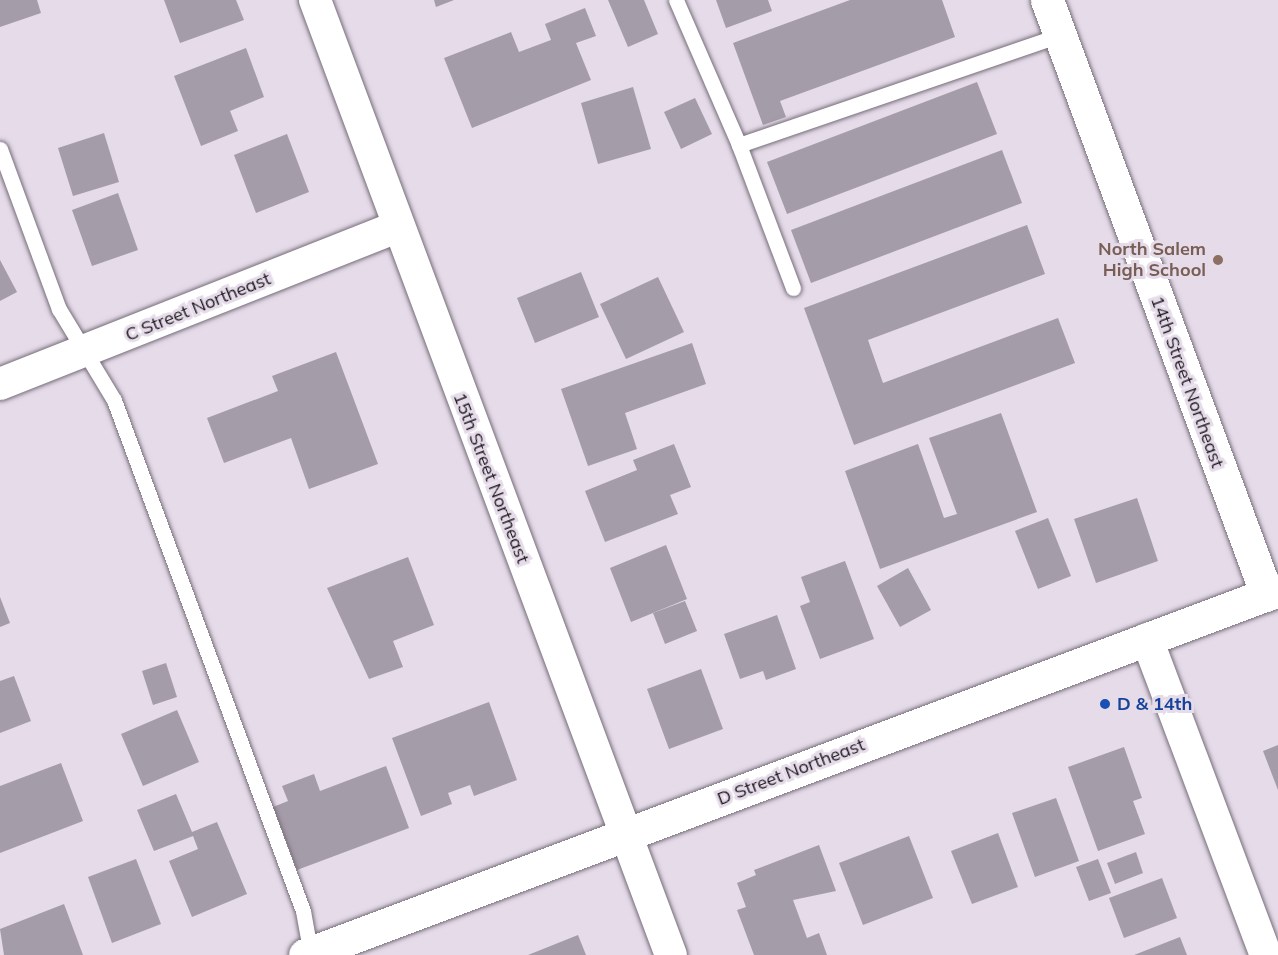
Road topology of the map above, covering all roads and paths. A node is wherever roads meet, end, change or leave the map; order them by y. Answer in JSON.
{"nodes":[{"id":1,"x":315,"y":0,"type":"edge"},
{"id":2,"x":676,"y":0,"type":"edge"},
{"id":3,"x":1047,"y":0,"type":"edge"},
{"id":4,"x":1060,"y":35,"type":"junction"},
{"id":5,"x":740,"y":145,"type":"junction"},
{"id":6,"x":0,"y":149,"type":"edge"},
{"id":7,"x":396,"y":227,"type":"junction"},
{"id":8,"x":793,"y":288,"type":"dead end"},
{"id":9,"x":86,"y":352,"type":"junction"},
{"id":10,"x":0,"y":384,"type":"edge"},
{"id":11,"x":1272,"y":592,"type":"edge"},
{"id":12,"x":1147,"y":639,"type":"junction"},
{"id":13,"x":626,"y":834,"type":"junction"},
{"id":14,"x":309,"y":954,"type":"edge"},
{"id":15,"x":671,"y":955,"type":"edge"},
{"id":16,"x":1266,"y":955,"type":"edge"}],
"edges":[{"from":1,"to":7,"type":"street","name":"15th Street Northeast"},
{"from":2,"to":5,"type":"lane"},
{"from":3,"to":4,"type":"street","name":"14th Street Northeast"},
{"from":4,"to":5,"type":"lane"},
{"from":4,"to":11,"type":"street","name":"14th Street Northeast"},
{"from":5,"to":8,"type":"lane"},
{"from":6,"to":9,"type":"lane"},
{"from":7,"to":9,"type":"street","name":"C Street Northeast"},
{"from":7,"to":13,"type":"street","name":"15th Street Northeast"},
{"from":9,"to":10,"type":"street","name":"C Street Northeast"},
{"from":9,"to":14,"type":"lane"},
{"from":11,"to":12,"type":"street","name":"D Street Northeast"},
{"from":12,"to":13,"type":"street","name":"D Street Northeast"},
{"from":12,"to":16,"type":"street"},
{"from":13,"to":14,"type":"street","name":"D Street Northeast"},
{"from":13,"to":15,"type":"street","name":"15th Street Northeast"}]}
